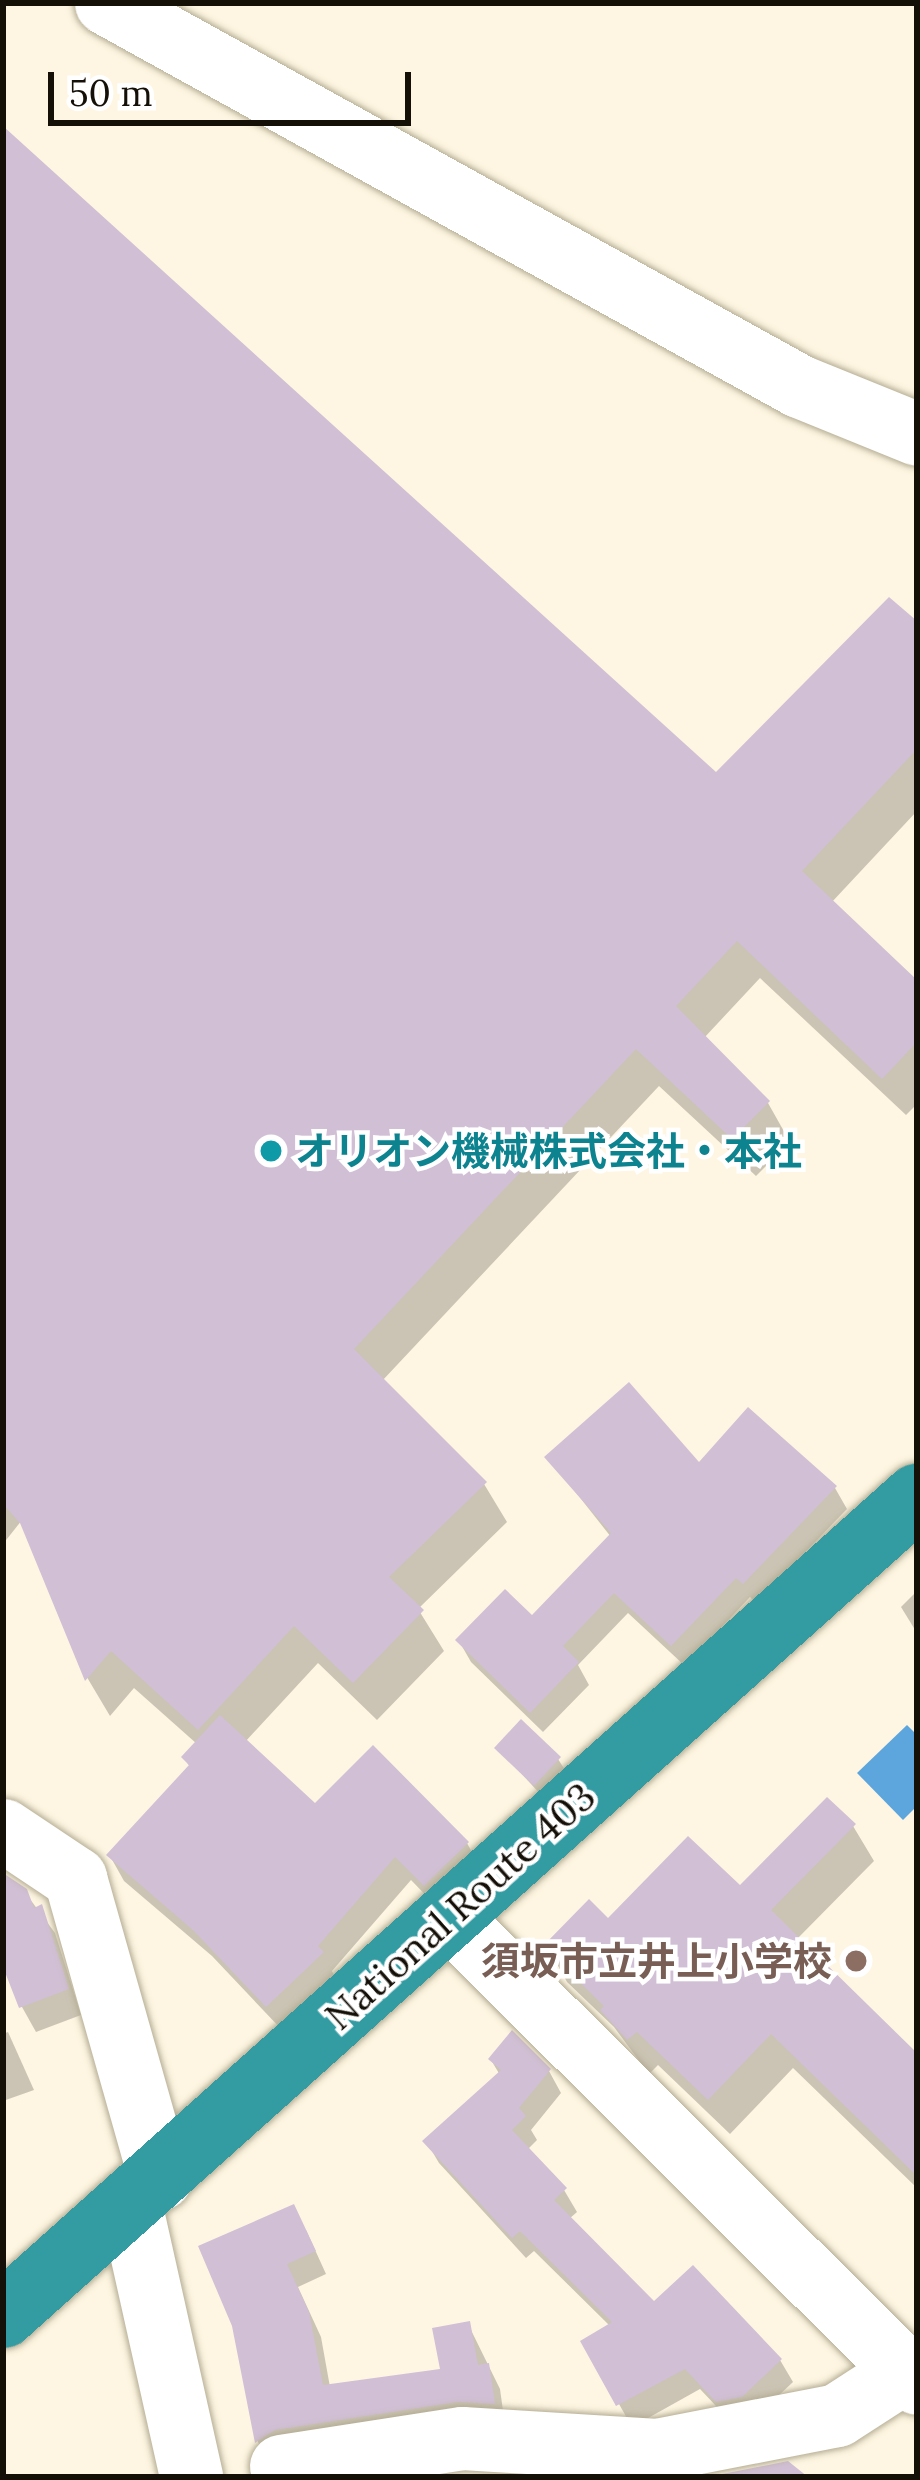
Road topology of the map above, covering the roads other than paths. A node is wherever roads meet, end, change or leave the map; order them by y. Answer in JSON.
{"nodes":[{"id":1,"x":106,"y":3,"type":"edge"},
{"id":2,"x":917,"y":434,"type":"edge"},
{"id":3,"x":917,"y":1497,"type":"edge"},
{"id":4,"x":3,"y":1830,"type":"edge"},
{"id":5,"x":447,"y":1916,"type":"junction"},
{"id":6,"x":145,"y":2191,"type":"junction"},
{"id":7,"x":3,"y":2315,"type":"edge"},
{"id":8,"x":911,"y":2377,"type":"edge"},
{"id":9,"x":281,"y":2466,"type":"dead end"},
{"id":10,"x":191,"y":2477,"type":"edge"}],
"edges":[{"from":1,"to":2,"type":"street"},
{"from":3,"to":5,"type":"highway","name":"National Route 403"},
{"from":4,"to":6,"type":"street"},
{"from":5,"to":6,"type":"highway","name":"National Route 403"},
{"from":5,"to":8,"type":"street"},
{"from":6,"to":7,"type":"highway","name":"National Route 403"},
{"from":6,"to":10,"type":"street"},
{"from":8,"to":9,"type":"street"}]}
